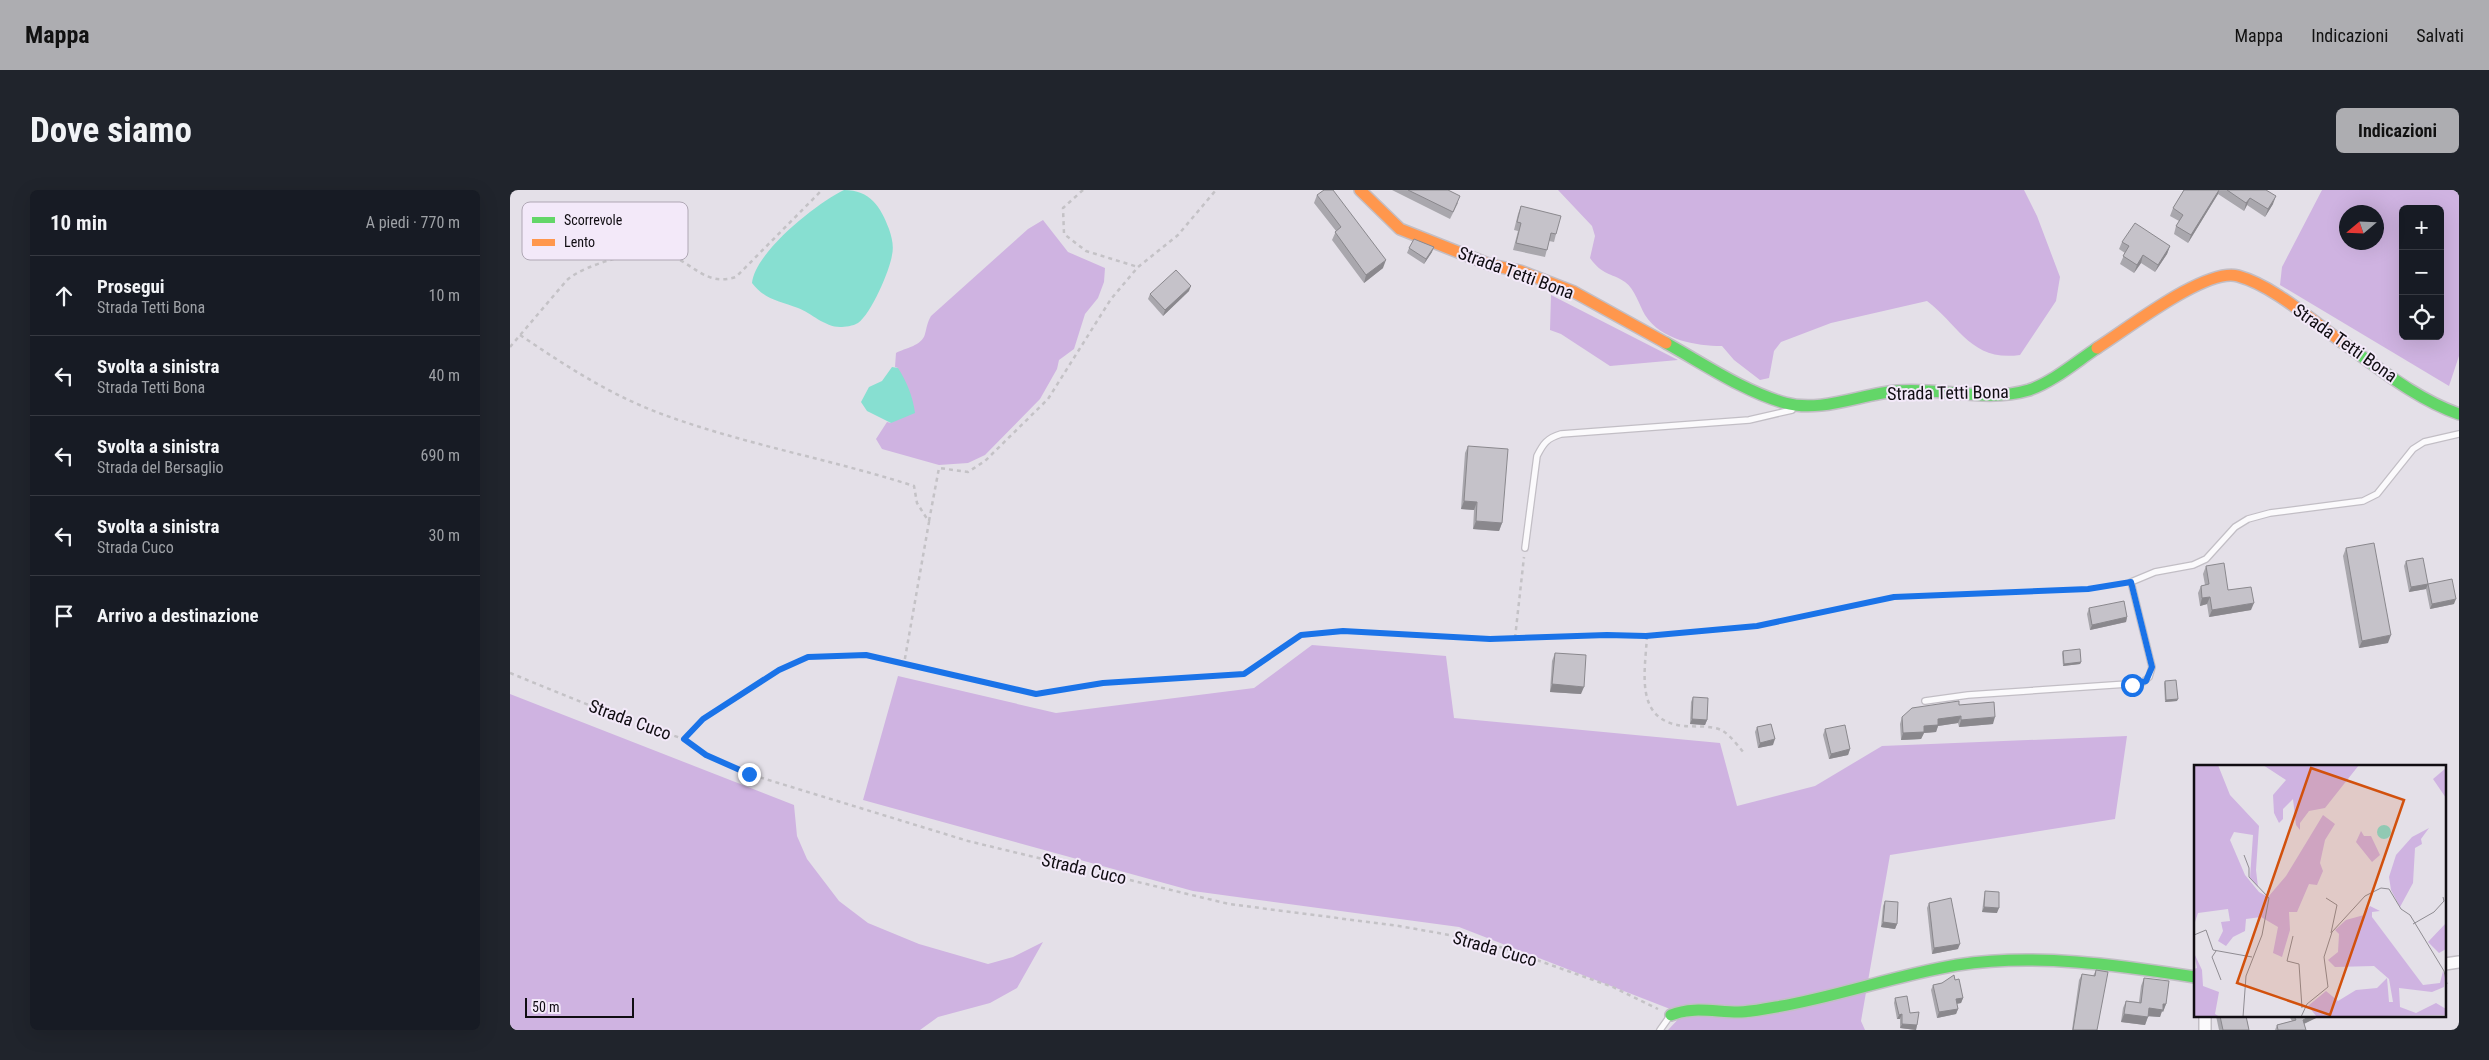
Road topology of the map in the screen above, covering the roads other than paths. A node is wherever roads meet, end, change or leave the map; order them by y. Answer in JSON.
{"nodes":[{"id":1,"x":1360,"y":190,"type":"edge"},
{"id":2,"x":1804,"y":406,"type":"junction"},
{"id":3,"x":2459,"y":414,"type":"edge"},
{"id":4,"x":2459,"y":434,"type":"edge"},
{"id":5,"x":1525,"y":548,"type":"road end"},
{"id":6,"x":1925,"y":701,"type":"dead end"},
{"id":7,"x":2459,"y":962,"type":"edge"},
{"id":8,"x":2446,"y":964,"type":"edge"},
{"id":9,"x":2194,"y":977,"type":"edge"},
{"id":10,"x":1671,"y":1015,"type":"joint"},
{"id":11,"x":1660,"y":1030,"type":"edge"}],
"edges":[{"from":1,"to":2,"type":"street","name":"Strada Tetti Bona"},
{"from":2,"to":3,"type":"street","name":"Strada Tetti Bona"},
{"from":2,"to":5,"type":"lane"},
{"from":4,"to":6,"type":"lane"},
{"from":7,"to":8,"type":"street"},
{"from":9,"to":10,"type":"street"},
{"from":10,"to":11,"type":"lane"}]}
